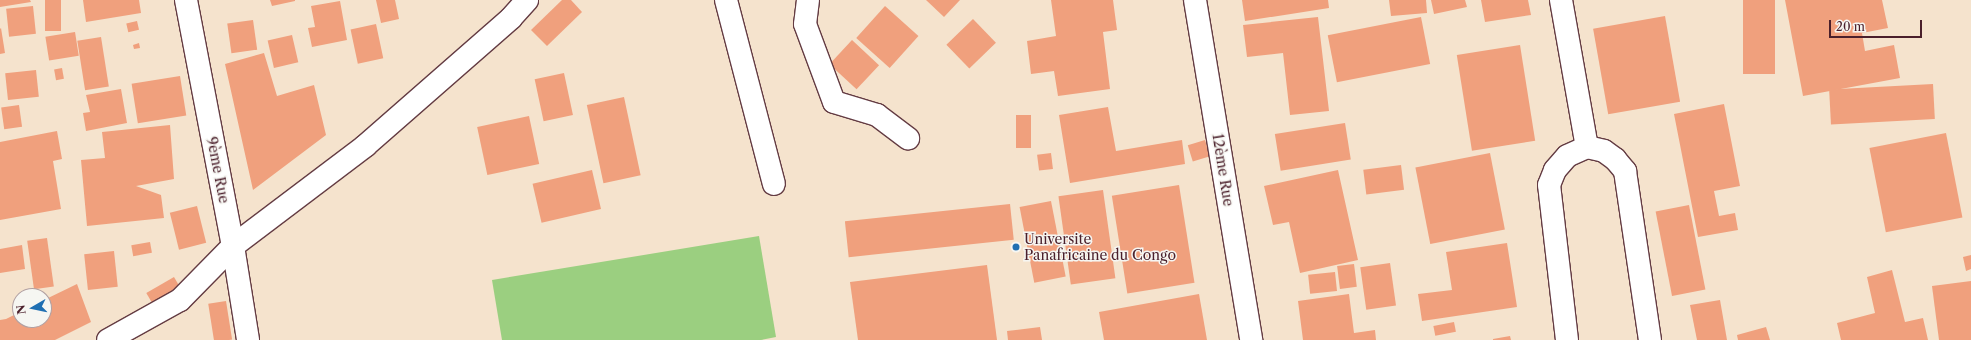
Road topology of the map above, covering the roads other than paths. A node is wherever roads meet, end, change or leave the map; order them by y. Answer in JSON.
{"nodes":[{"id":1,"x":186,"y":0,"type":"edge"},
{"id":2,"x":527,"y":0,"type":"edge"},
{"id":3,"x":726,"y":0,"type":"edge"},
{"id":4,"x":808,"y":0,"type":"edge"},
{"id":5,"x":1195,"y":0,"type":"edge"},
{"id":6,"x":1561,"y":0,"type":"edge"},
{"id":7,"x":510,"y":9,"type":"edge"},
{"id":8,"x":908,"y":138,"type":"dead end"},
{"id":9,"x":1587,"y":147,"type":"junction"},
{"id":10,"x":774,"y":184,"type":"dead end"},
{"id":11,"x":233,"y":246,"type":"junction"},
{"id":12,"x":108,"y":340,"type":"edge"},
{"id":13,"x":248,"y":340,"type":"edge"},
{"id":14,"x":1251,"y":340,"type":"edge"},
{"id":15,"x":1567,"y":340,"type":"edge"},
{"id":16,"x":1650,"y":340,"type":"edge"}],
"edges":[{"from":1,"to":11,"type":"street","name":"9ème Rue"},
{"from":2,"to":7,"type":"street"},
{"from":3,"to":10,"type":"street"},
{"from":4,"to":8,"type":"street"},
{"from":5,"to":14,"type":"street","name":"12ème Rue"},
{"from":6,"to":9,"type":"street"},
{"from":7,"to":11,"type":"street"},
{"from":9,"to":15,"type":"street"},
{"from":9,"to":16,"type":"street"},
{"from":11,"to":12,"type":"street"},
{"from":11,"to":13,"type":"street","name":"9ème Rue"}]}
